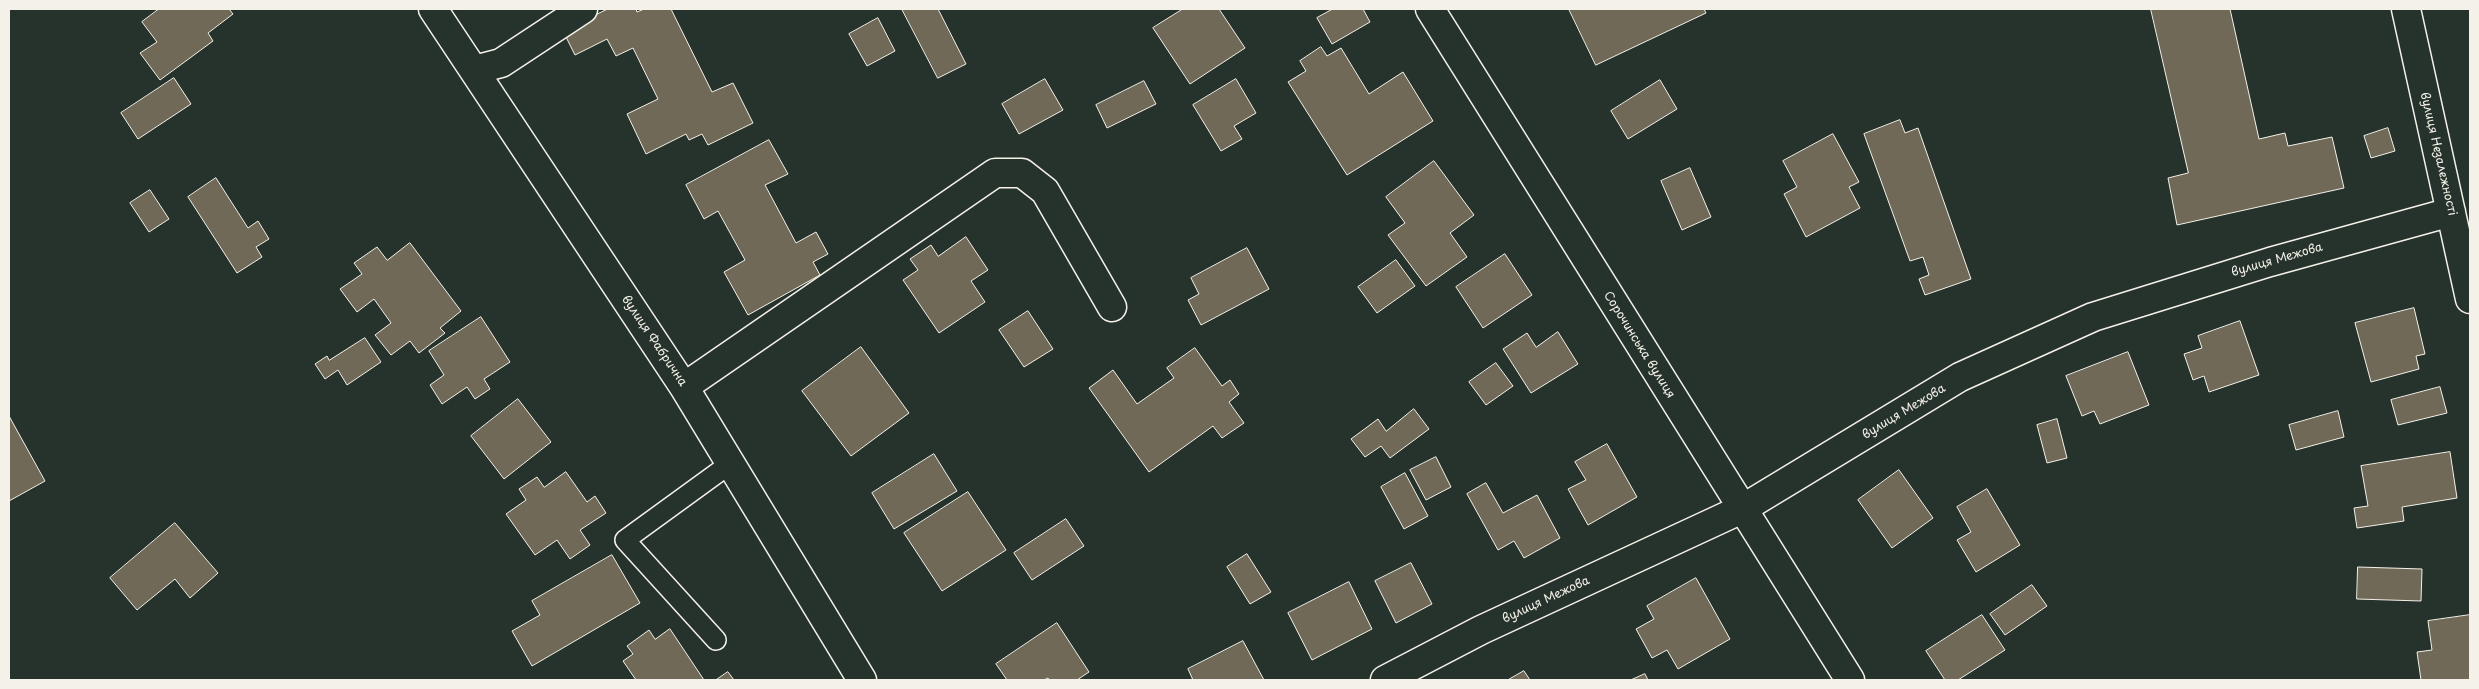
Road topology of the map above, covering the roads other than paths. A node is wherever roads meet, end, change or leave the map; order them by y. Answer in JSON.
{"nodes":[{"id":1,"x":433,"y":9,"type":"edge"},
{"id":2,"x":583,"y":9,"type":"edge"},
{"id":3,"x":1430,"y":9,"type":"edge"},
{"id":4,"x":2406,"y":9,"type":"edge"},
{"id":5,"x":474,"y":70,"type":"junction"},
{"id":6,"x":2451,"y":212,"type":"junction"},
{"id":7,"x":2470,"y":300,"type":"edge"},
{"id":8,"x":1112,"y":307,"type":"dead end"},
{"id":9,"x":684,"y":387,"type":"junction"},
{"id":10,"x":731,"y":464,"type":"junction"},
{"id":11,"x":1742,"y":509,"type":"junction"},
{"id":12,"x":716,"y":640,"type":"dead end"},
{"id":13,"x":862,"y":680,"type":"edge"},
{"id":14,"x":1385,"y":680,"type":"edge"},
{"id":15,"x":1850,"y":680,"type":"edge"}],
"edges":[{"from":1,"to":5,"type":"street","name":"вулиця Фабрична"},
{"from":2,"to":5,"type":"street"},
{"from":3,"to":11,"type":"street","name":"Сорочинська вулиця"},
{"from":4,"to":6,"type":"street","name":"вулиця Незалежності"},
{"from":5,"to":9,"type":"street","name":"вулиця Фабрична"},
{"from":6,"to":7,"type":"street","name":"вулиця Незалежності"},
{"from":6,"to":11,"type":"street","name":"вулиця Межова"},
{"from":8,"to":9,"type":"street"},
{"from":9,"to":10,"type":"street","name":"вулиця Фабрична"},
{"from":10,"to":12,"type":"lane"},
{"from":10,"to":13,"type":"street","name":"вулиця Фабрична"},
{"from":11,"to":14,"type":"street","name":"вулиця Межова"},
{"from":11,"to":15,"type":"street","name":"Сорочинська вулиця"}]}
